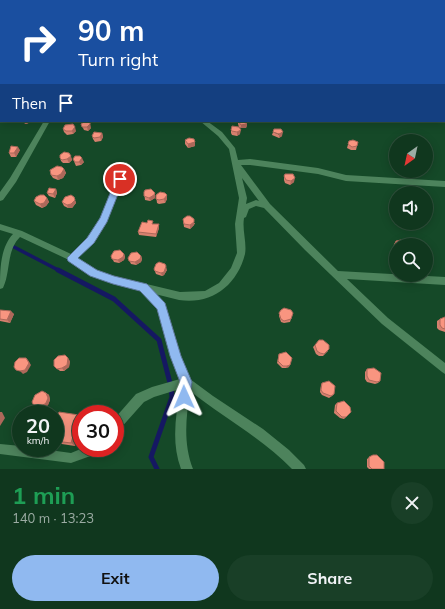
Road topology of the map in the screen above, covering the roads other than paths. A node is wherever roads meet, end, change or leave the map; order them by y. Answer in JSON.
{"nodes":[{"id":1,"x":46,"y":122,"type":"edge"},
{"id":2,"x":204,"y":122,"type":"edge"},
{"id":3,"x":236,"y":163,"type":"junction"},
{"id":4,"x":126,"y":165,"type":"dead end"},
{"id":5,"x":445,"y":184,"type":"edge"},
{"id":6,"x":0,"y":198,"type":"edge"},
{"id":7,"x":267,"y":206,"type":"junction"},
{"id":8,"x":239,"y":224,"type":"junction"},
{"id":9,"x":0,"y":227,"type":"edge"},
{"id":10,"x":19,"y":233,"type":"junction"},
{"id":11,"x":72,"y":258,"type":"junction"},
{"id":12,"x":336,"y":275,"type":"junction"},
{"id":13,"x":445,"y":281,"type":"edge"},
{"id":14,"x":0,"y":285,"type":"edge"},
{"id":15,"x":143,"y":287,"type":"junction"},
{"id":16,"x":445,"y":370,"type":"edge"},
{"id":17,"x":186,"y":382,"type":"junction"},
{"id":18,"x":124,"y":416,"type":"edge"},
{"id":19,"x":0,"y":449,"type":"edge"},
{"id":20,"x":74,"y":457,"type":"edge"},
{"id":21,"x":187,"y":469,"type":"edge"},
{"id":22,"x":300,"y":469,"type":"edge"}],
"edges":[{"from":1,"to":6,"type":"street"},
{"from":2,"to":3,"type":"street"},
{"from":3,"to":5,"type":"street"},
{"from":3,"to":7,"type":"street"},
{"from":3,"to":8,"type":"street"},
{"from":4,"to":11,"type":"street"},
{"from":7,"to":8,"type":"street"},
{"from":7,"to":12,"type":"street"},
{"from":8,"to":15,"type":"street"},
{"from":9,"to":10,"type":"street"},
{"from":10,"to":11,"type":"street"},
{"from":10,"to":14,"type":"street"},
{"from":11,"to":15,"type":"street"},
{"from":12,"to":13,"type":"street"},
{"from":12,"to":16,"type":"street"},
{"from":15,"to":17,"type":"street"},
{"from":17,"to":18,"type":"street"},
{"from":17,"to":21,"type":"street"},
{"from":17,"to":22,"type":"street"},
{"from":19,"to":20,"type":"street"}]}
